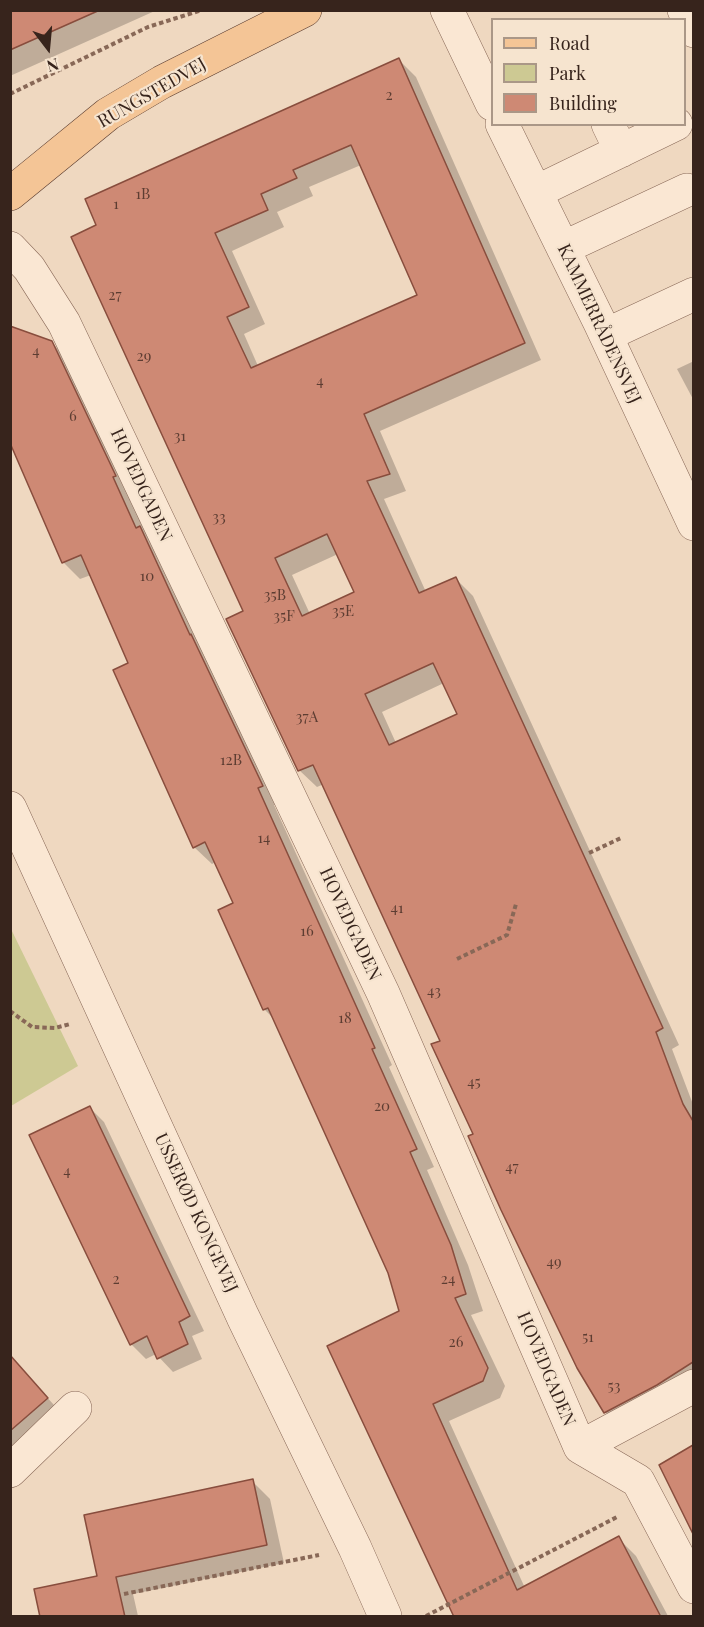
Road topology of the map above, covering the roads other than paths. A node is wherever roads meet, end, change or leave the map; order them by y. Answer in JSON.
{"nodes":[{"id":1,"x":305,"y":10,"type":"edge"},
{"id":2,"x":447,"y":10,"type":"edge"},
{"id":3,"x":684,"y":10,"type":"edge"},
{"id":4,"x":693,"y":31,"type":"edge"},
{"id":5,"x":491,"y":102,"type":"edge"},
{"id":6,"x":503,"y":126,"type":"edge"},
{"id":7,"x":667,"y":126,"type":"edge"},
{"id":8,"x":614,"y":138,"type":"edge"},
{"id":9,"x":687,"y":190,"type":"dead end"},
{"id":10,"x":536,"y":192,"type":"junction"},
{"id":11,"x":10,"y":194,"type":"edge"},
{"id":12,"x":10,"y":248,"type":"edge"},
{"id":13,"x":563,"y":248,"type":"junction"},
{"id":14,"x":693,"y":294,"type":"edge"},
{"id":15,"x":606,"y":335,"type":"junction"},
{"id":16,"x":693,"y":524,"type":"edge"},
{"id":17,"x":10,"y":807,"type":"edge"},
{"id":18,"x":693,"y":1386,"type":"edge"},
{"id":19,"x":75,"y":1408,"type":"dead end"},
{"id":20,"x":580,"y":1447,"type":"junction"},
{"id":21,"x":10,"y":1471,"type":"edge"},
{"id":22,"x":693,"y":1587,"type":"edge"},
{"id":23,"x":386,"y":1617,"type":"edge"}],
"edges":[{"from":1,"to":11,"type":"main road","name":"RUNGSTEDVEJ"},
{"from":2,"to":5,"type":"street"},
{"from":3,"to":4,"type":"street"},
{"from":6,"to":10,"type":"street","name":"KAMMERRÅDENSVEJ"},
{"from":7,"to":8,"type":"street"},
{"from":8,"to":10,"type":"street"},
{"from":9,"to":13,"type":"street"},
{"from":10,"to":13,"type":"street","name":"KAMMERRÅDENSVEJ"},
{"from":12,"to":20,"type":"street","name":"HOVEDGADEN"},
{"from":13,"to":15,"type":"street","name":"KAMMERRÅDENSVEJ"},
{"from":14,"to":15,"type":"street"},
{"from":15,"to":16,"type":"street","name":"KAMMERRÅDENSVEJ"},
{"from":17,"to":23,"type":"street","name":"USSERØD KONGEVEJ"},
{"from":18,"to":20,"type":"street"},
{"from":19,"to":21,"type":"street"},
{"from":20,"to":22,"type":"street","name":"HOVEDGADEN"}]}
